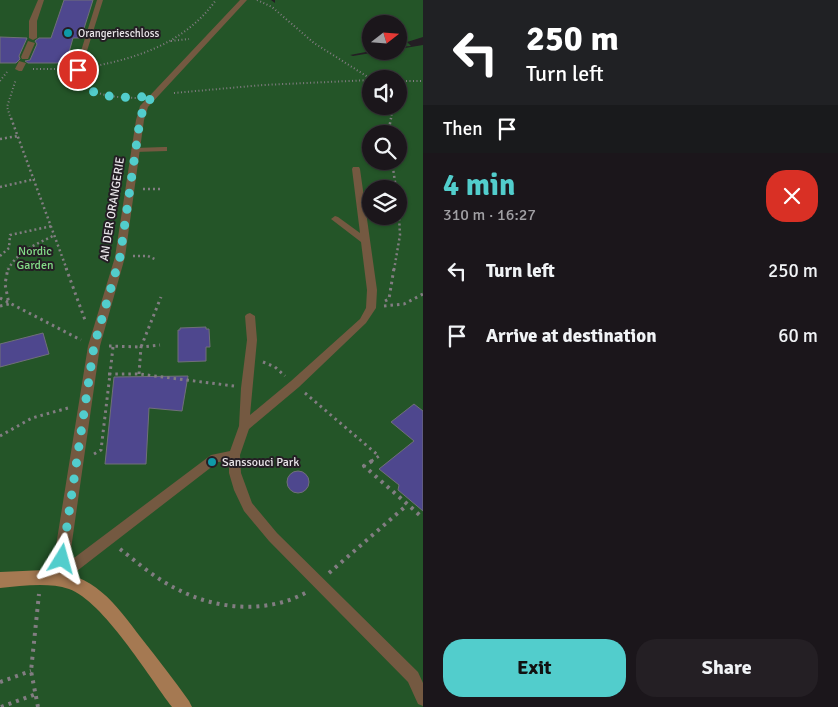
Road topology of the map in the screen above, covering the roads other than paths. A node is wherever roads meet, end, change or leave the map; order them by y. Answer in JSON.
{"nodes":[{"id":1,"x":41,"y":0,"type":"edge"},
{"id":2,"x":100,"y":0,"type":"edge"},
{"id":3,"x":244,"y":0,"type":"edge"},
{"id":4,"x":22,"y":63,"type":"road end"},
{"id":5,"x":78,"y":70,"type":"road end"},
{"id":6,"x":164,"y":149,"type":"dead end"},
{"id":7,"x":135,"y":150,"type":"junction"},
{"id":8,"x":356,"y":169,"type":"dead end"},
{"id":9,"x":335,"y":219,"type":"dead end"},
{"id":10,"x":366,"y":241,"type":"junction"},
{"id":11,"x":250,"y":316,"type":"dead end"},
{"id":12,"x":244,"y":426,"type":"junction"},
{"id":13,"x":234,"y":455,"type":"junction"},
{"id":14,"x":59,"y":578,"type":"junction"},
{"id":15,"x":0,"y":580,"type":"edge"},
{"id":16,"x":423,"y":699,"type":"edge"},
{"id":17,"x":183,"y":707,"type":"edge"}],
"edges":[{"from":1,"to":4,"type":"street"},
{"from":2,"to":5,"type":"lane"},
{"from":3,"to":7,"type":"street","name":"AN DER ORANGERIE"},
{"from":6,"to":7,"type":"lane"},
{"from":7,"to":14,"type":"street","name":"AN DER ORANGERIE"},
{"from":8,"to":10,"type":"lane"},
{"from":9,"to":10,"type":"lane"},
{"from":10,"to":12,"type":"lane"},
{"from":11,"to":12,"type":"lane"},
{"from":12,"to":13,"type":"lane"},
{"from":13,"to":14,"type":"lane"},
{"from":13,"to":16,"type":"lane"},
{"from":14,"to":15,"type":"street"},
{"from":14,"to":17,"type":"street"}]}
